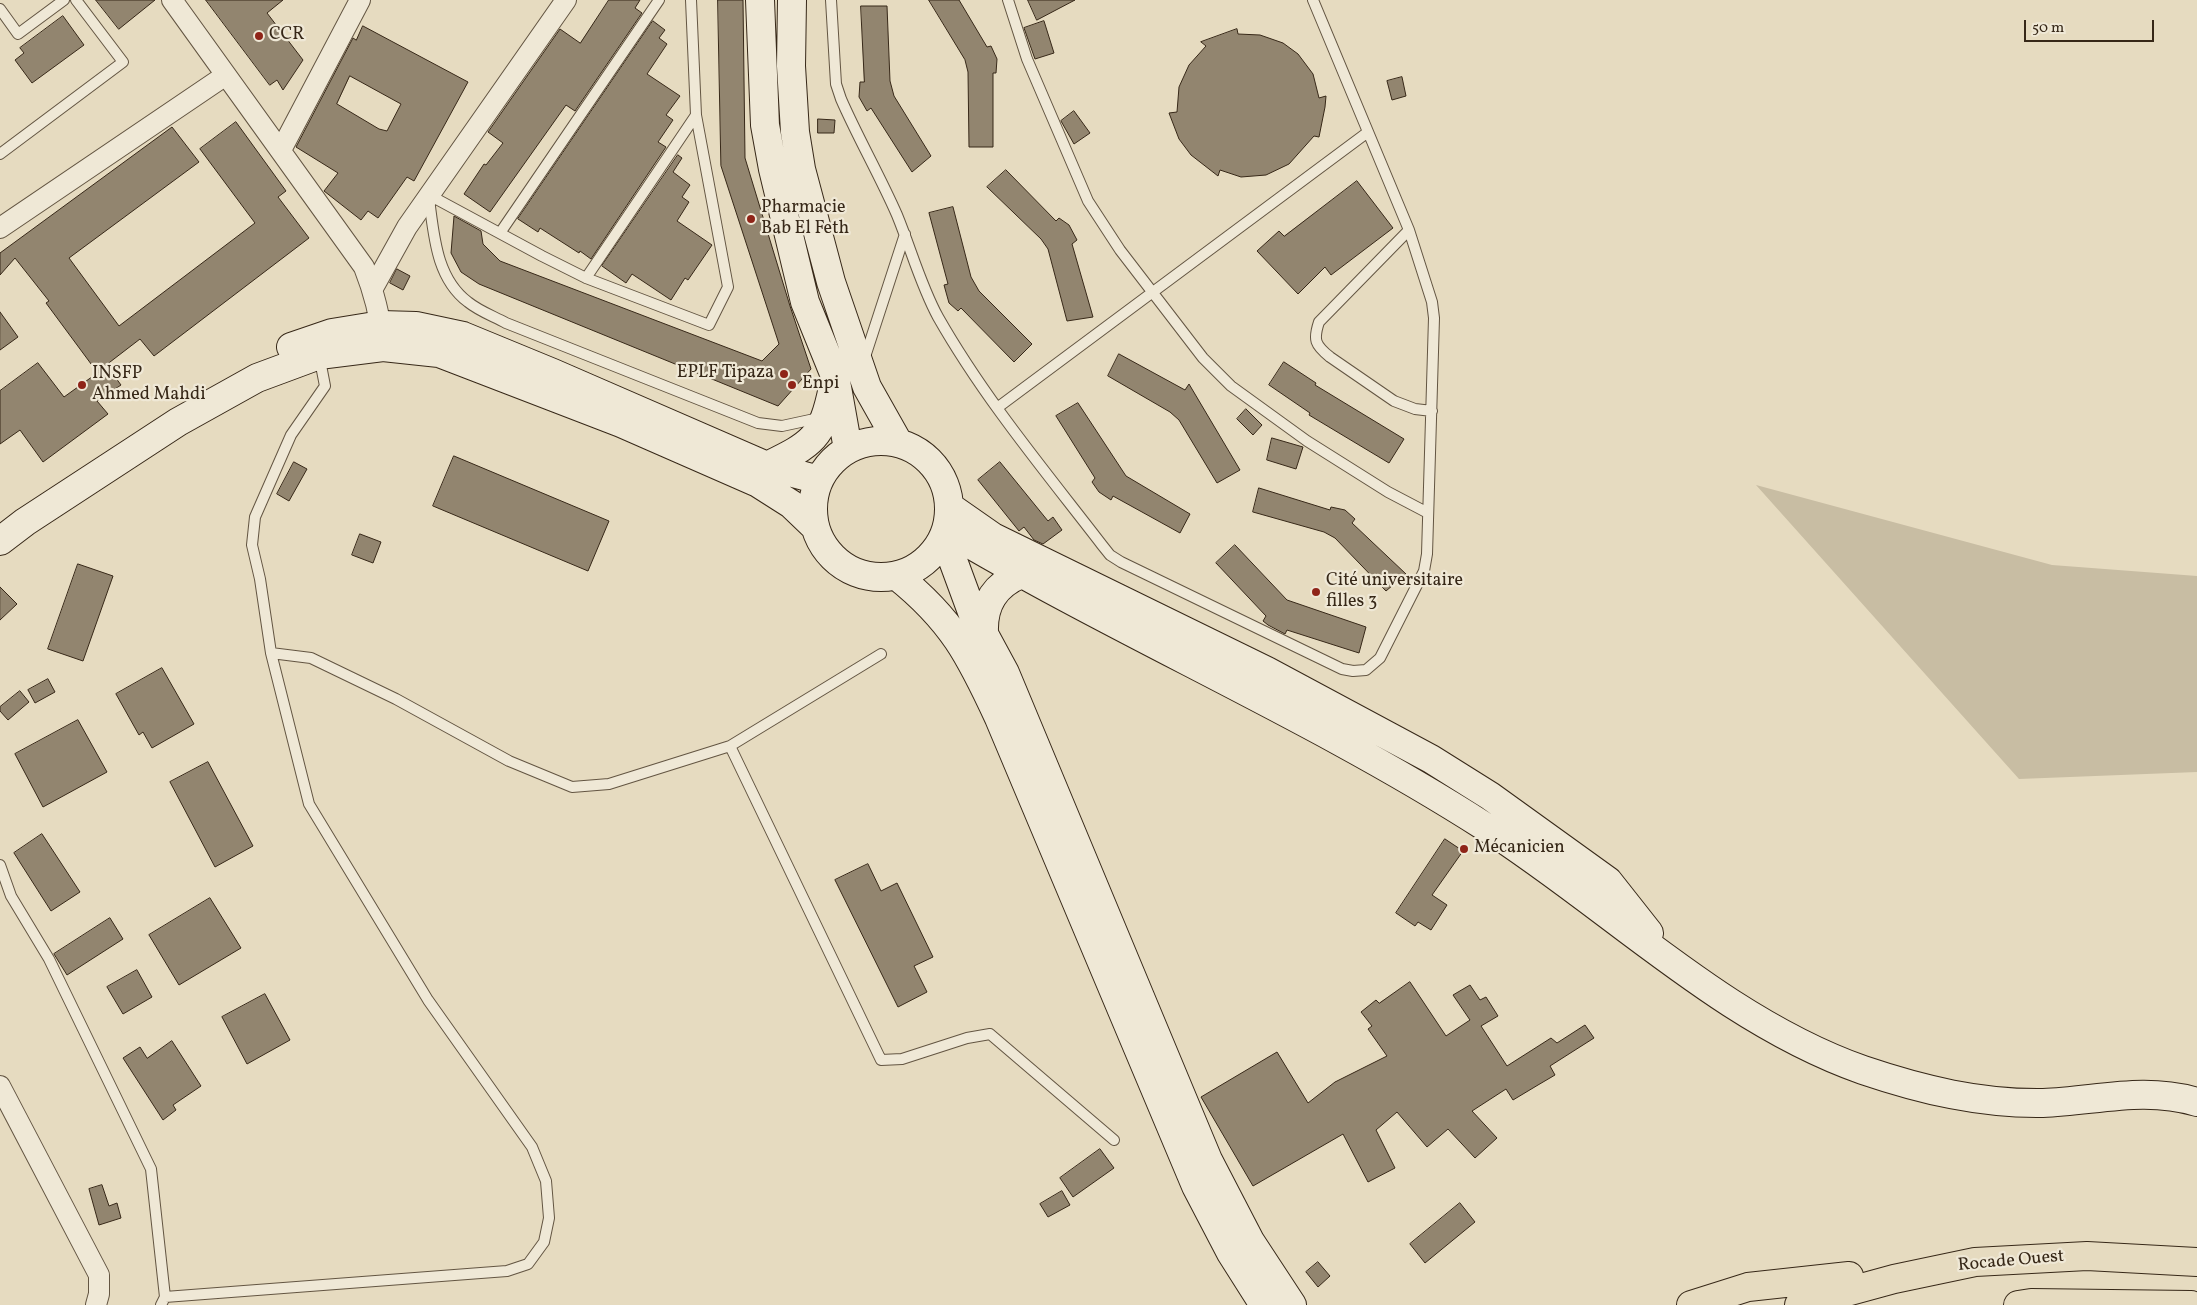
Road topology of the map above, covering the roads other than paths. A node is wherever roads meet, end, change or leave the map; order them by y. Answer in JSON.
{"nodes":[{"id":1,"x":64,"y":0,"type":"edge"},
{"id":2,"x":76,"y":0,"type":"edge"},
{"id":3,"x":172,"y":0,"type":"edge"},
{"id":4,"x":360,"y":0,"type":"edge"},
{"id":5,"x":566,"y":0,"type":"edge"},
{"id":6,"x":659,"y":0,"type":"edge"},
{"id":7,"x":691,"y":0,"type":"edge"},
{"id":8,"x":760,"y":0,"type":"edge"},
{"id":9,"x":792,"y":0,"type":"edge"},
{"id":10,"x":831,"y":0,"type":"edge"},
{"id":11,"x":1008,"y":0,"type":"edge"},
{"id":12,"x":1313,"y":0,"type":"edge"},
{"id":13,"x":0,"y":9,"type":"edge"},
{"id":14,"x":226,"y":75,"type":"junction"},
{"id":15,"x":696,"y":115,"type":"junction"},
{"id":16,"x":1368,"y":132,"type":"junction"},
{"id":17,"x":281,"y":150,"type":"junction"},
{"id":18,"x":0,"y":154,"type":"edge"},
{"id":19,"x":429,"y":195,"type":"junction"},
{"id":20,"x":0,"y":228,"type":"edge"},
{"id":21,"x":1410,"y":230,"type":"junction"},
{"id":22,"x":500,"y":234,"type":"junction"},
{"id":23,"x":905,"y":234,"type":"junction"},
{"id":24,"x":586,"y":278,"type":"junction"},
{"id":25,"x":372,"y":290,"type":"junction"},
{"id":26,"x":1152,"y":292,"type":"junction"},
{"id":27,"x":382,"y":336,"type":"junction"},
{"id":28,"x":319,"y":355,"type":"junction"},
{"id":29,"x":861,"y":370,"type":"junction"},
{"id":30,"x":835,"y":376,"type":"junction"},
{"id":31,"x":997,"y":408,"type":"junction"},
{"id":32,"x":1432,"y":411,"type":"junction"},
{"id":33,"x":826,"y":416,"type":"junction"},
{"id":34,"x":898,"y":442,"type":"junction"},
{"id":35,"x":848,"y":449,"type":"junction"},
{"id":36,"x":767,"y":466,"type":"junction"},
{"id":37,"x":819,"y":480,"type":"junction"},
{"id":38,"x":1428,"y":513,"type":"junction"},
{"id":39,"x":0,"y":524,"type":"edge"},
{"id":40,"x":946,"y":524,"type":"junction"},
{"id":41,"x":815,"y":527,"type":"junction"},
{"id":42,"x":0,"y":541,"type":"edge"},
{"id":43,"x":1020,"y":574,"type":"junction"},
{"id":44,"x":897,"y":576,"type":"junction"},
{"id":45,"x":984,"y":632,"type":"junction"},
{"id":46,"x":271,"y":653,"type":"junction"},
{"id":47,"x":881,"y":654,"type":"dead end"},
{"id":48,"x":730,"y":746,"type":"junction"},
{"id":49,"x":0,"y":866,"type":"edge"},
{"id":50,"x":1658,"y":950,"type":"junction"},
{"id":51,"x":0,"y":1086,"type":"edge"},
{"id":52,"x":2197,"y":1102,"type":"edge"},
{"id":53,"x":1114,"y":1140,"type":"dead end"},
{"id":54,"x":1975,"y":1262,"type":"junction"},
{"id":55,"x":2197,"y":1262,"type":"edge"},
{"id":56,"x":163,"y":1301,"type":"edge"},
{"id":57,"x":96,"y":1305,"type":"edge"},
{"id":58,"x":1264,"y":1305,"type":"edge"},
{"id":59,"x":1292,"y":1305,"type":"edge"},
{"id":60,"x":1691,"y":1305,"type":"edge"},
{"id":61,"x":1799,"y":1305,"type":"edge"},
{"id":62,"x":2018,"y":1305,"type":"edge"},
{"id":63,"x":2191,"y":1305,"type":"edge"}],
"edges":[{"from":1,"to":13,"type":"lane"},
{"from":2,"to":18,"type":"lane"},
{"from":3,"to":14,"type":"street"},
{"from":4,"to":17,"type":"street"},
{"from":5,"to":19,"type":"street"},
{"from":6,"to":22,"type":"lane"},
{"from":7,"to":15,"type":"lane"},
{"from":8,"to":30,"type":"main road"},
{"from":9,"to":29,"type":"main road"},
{"from":10,"to":23,"type":"lane"},
{"from":11,"to":26,"type":"lane"},
{"from":12,"to":16,"type":"lane"},
{"from":14,"to":17,"type":"street"},
{"from":14,"to":20,"type":"street"},
{"from":15,"to":24,"type":"lane"},
{"from":15,"to":24,"type":"lane"},
{"from":16,"to":21,"type":"lane"},
{"from":16,"to":26,"type":"lane"},
{"from":17,"to":25,"type":"street"},
{"from":19,"to":22,"type":"lane"},
{"from":19,"to":25,"type":"street"},
{"from":19,"to":33,"type":"lane"},
{"from":21,"to":32,"type":"lane"},
{"from":21,"to":32,"type":"lane"},
{"from":22,"to":24,"type":"lane"},
{"from":23,"to":29,"type":"lane"},
{"from":23,"to":31,"type":"lane"},
{"from":25,"to":27,"type":"street"},
{"from":26,"to":31,"type":"lane"},
{"from":26,"to":38,"type":"lane"},
{"from":27,"to":28,"type":"main road"},
{"from":27,"to":36,"type":"main road"},
{"from":27,"to":39,"type":"main road"},
{"from":27,"to":41,"type":"main road"},
{"from":28,"to":42,"type":"main road"},
{"from":28,"to":46,"type":"lane"},
{"from":29,"to":34,"type":"main road"},
{"from":30,"to":33,"type":"main road"},
{"from":30,"to":35,"type":"main road"},
{"from":31,"to":38,"type":"lane"},
{"from":32,"to":38,"type":"lane"},
{"from":33,"to":36,"type":"main road"},
{"from":34,"to":35,"type":"main road"},
{"from":34,"to":40,"type":"main road"},
{"from":35,"to":37,"type":"main road"},
{"from":36,"to":37,"type":"main road"},
{"from":37,"to":41,"type":"main road"},
{"from":40,"to":43,"type":"main road"},
{"from":40,"to":44,"type":"main road"},
{"from":40,"to":45,"type":"main road"},
{"from":40,"to":50,"type":"main road"},
{"from":41,"to":44,"type":"main road"},
{"from":43,"to":45,"type":"main road"},
{"from":43,"to":50,"type":"main road"},
{"from":44,"to":58,"type":"main road"},
{"from":45,"to":59,"type":"main road"},
{"from":46,"to":48,"type":"lane"},
{"from":46,"to":56,"type":"lane"},
{"from":47,"to":48,"type":"lane"},
{"from":48,"to":53,"type":"lane"},
{"from":49,"to":56,"type":"lane"},
{"from":50,"to":52,"type":"main road"},
{"from":51,"to":57,"type":"street"},
{"from":54,"to":55,"type":"highway","name":"Rocade Ouest"},
{"from":54,"to":60,"type":"highway"},
{"from":54,"to":61,"type":"highway","name":"Rocade Ouest"},
{"from":62,"to":63,"type":"highway"}]}
